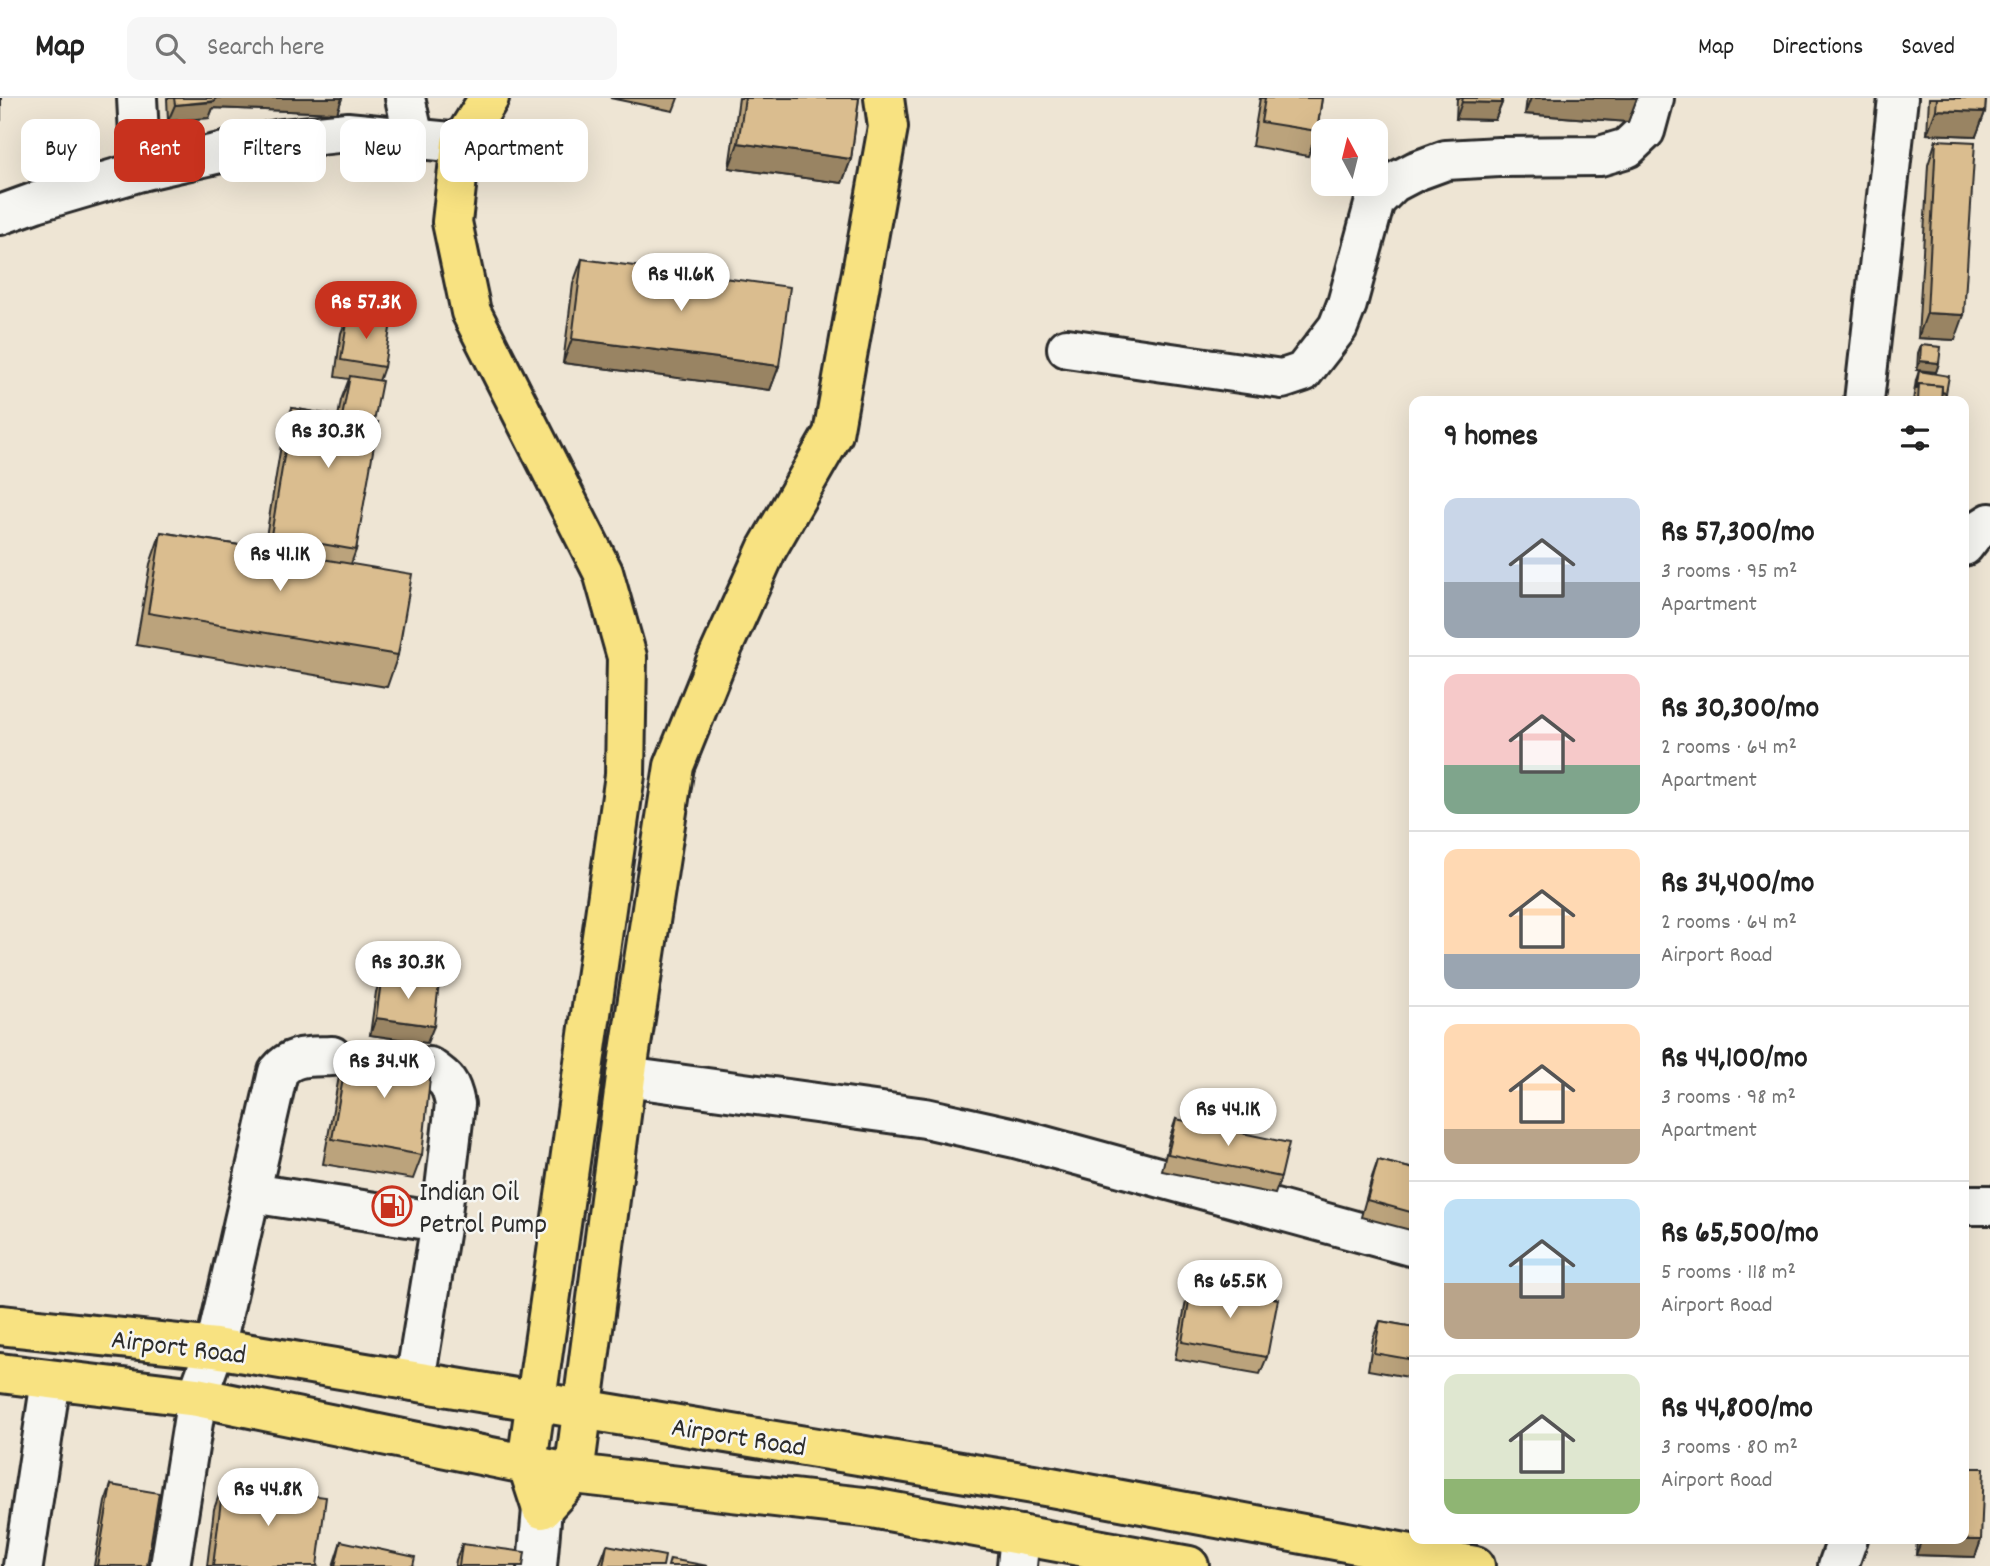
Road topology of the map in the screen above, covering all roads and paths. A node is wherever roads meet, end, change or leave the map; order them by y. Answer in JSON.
{"nodes":[{"id":1,"x":137,"y":98,"type":"edge"},
{"id":2,"x":405,"y":98,"type":"edge"},
{"id":3,"x":489,"y":98,"type":"edge"},
{"id":4,"x":884,"y":98,"type":"edge"},
{"id":5,"x":1654,"y":98,"type":"edge"},
{"id":6,"x":1898,"y":98,"type":"edge"},
{"id":7,"x":138,"y":119,"type":"edge"},
{"id":8,"x":410,"y":119,"type":"edge"},
{"id":9,"x":476,"y":119,"type":"edge"},
{"id":10,"x":340,"y":133,"type":"edge"},
{"id":11,"x":205,"y":156,"type":"edge"},
{"id":12,"x":114,"y":179,"type":"edge"},
{"id":13,"x":457,"y":182,"type":"edge"},
{"id":14,"x":0,"y":215,"type":"edge"},
{"id":15,"x":1067,"y":348,"type":"dead end"},
{"id":16,"x":1865,"y":396,"type":"edge"},
{"id":17,"x":1990,"y":523,"type":"edge"},
{"id":18,"x":1969,"y":540,"type":"edge"},
{"id":19,"x":332,"y":1056,"type":"dead end"},
{"id":20,"x":429,"y":1068,"type":"edge"},
{"id":21,"x":626,"y":1077,"type":"junction"},
{"id":22,"x":251,"y":1193,"type":"junction"},
{"id":23,"x":1969,"y":1205,"type":"edge"},
{"id":24,"x":1990,"y":1205,"type":"edge"},
{"id":25,"x":441,"y":1222,"type":"junction"},
{"id":26,"x":1409,"y":1246,"type":"edge"},
{"id":27,"x":0,"y":1325,"type":"edge"},
{"id":28,"x":215,"y":1348,"type":"junction"},
{"id":29,"x":0,"y":1373,"type":"edge"},
{"id":30,"x":51,"y":1380,"type":"junction"},
{"id":31,"x":415,"y":1381,"type":"junction"},
{"id":32,"x":197,"y":1398,"type":"junction"},
{"id":33,"x":535,"y":1401,"type":"junction"},
{"id":34,"x":581,"y":1409,"type":"junction"},
{"id":35,"x":527,"y":1463,"type":"junction"},
{"id":36,"x":574,"y":1474,"type":"junction"},
{"id":37,"x":542,"y":1509,"type":"junction"},
{"id":38,"x":1846,"y":1544,"type":"edge"},
{"id":39,"x":1018,"y":1551,"type":"edge"},
{"id":40,"x":23,"y":1566,"type":"edge"},
{"id":41,"x":170,"y":1566,"type":"edge"},
{"id":42,"x":537,"y":1566,"type":"edge"},
{"id":43,"x":1189,"y":1566,"type":"edge"},
{"id":44,"x":1475,"y":1566,"type":"edge"},
{"id":45,"x":1838,"y":1566,"type":"edge"}],
"edges":[{"from":1,"to":7,"type":"street"},
{"from":2,"to":8,"type":"street"},
{"from":3,"to":9,"type":"main road"},
{"from":4,"to":21,"type":"main road"},
{"from":5,"to":15,"type":"street"},
{"from":6,"to":16,"type":"street"},
{"from":10,"to":11,"type":"street"},
{"from":12,"to":14,"type":"street"},
{"from":13,"to":33,"type":"main road"},
{"from":17,"to":18,"type":"street"},
{"from":19,"to":22,"type":"street"},
{"from":20,"to":25,"type":"street"},
{"from":21,"to":26,"type":"street"},
{"from":21,"to":34,"type":"main road"},
{"from":22,"to":25,"type":"street"},
{"from":22,"to":28,"type":"street"},
{"from":23,"to":24,"type":"street"},
{"from":25,"to":31,"type":"street"},
{"from":27,"to":28,"type":"main road","name":"Airport Road"},
{"from":28,"to":31,"type":"main road","name":"Airport Road"},
{"from":28,"to":32,"type":"street"},
{"from":29,"to":30,"type":"main road","name":"Airport Road"},
{"from":30,"to":32,"type":"main road","name":"Airport Road"},
{"from":30,"to":40,"type":"street"},
{"from":31,"to":33,"type":"main road","name":"Airport Road"},
{"from":32,"to":35,"type":"main road","name":"Airport Road"},
{"from":32,"to":41,"type":"street"},
{"from":33,"to":34,"type":"main road","name":"Airport Road"},
{"from":33,"to":35,"type":"main road"},
{"from":34,"to":36,"type":"main road"},
{"from":34,"to":44,"type":"main road","name":"Airport Road"},
{"from":35,"to":36,"type":"main road","name":"Airport Road"},
{"from":35,"to":37,"type":"main road"},
{"from":36,"to":37,"type":"main road"},
{"from":36,"to":39,"type":"main road","name":"Airport Road"},
{"from":37,"to":42,"type":"street"},
{"from":38,"to":45,"type":"street"},
{"from":39,"to":43,"type":"main road","name":"Airport Road"}]}
